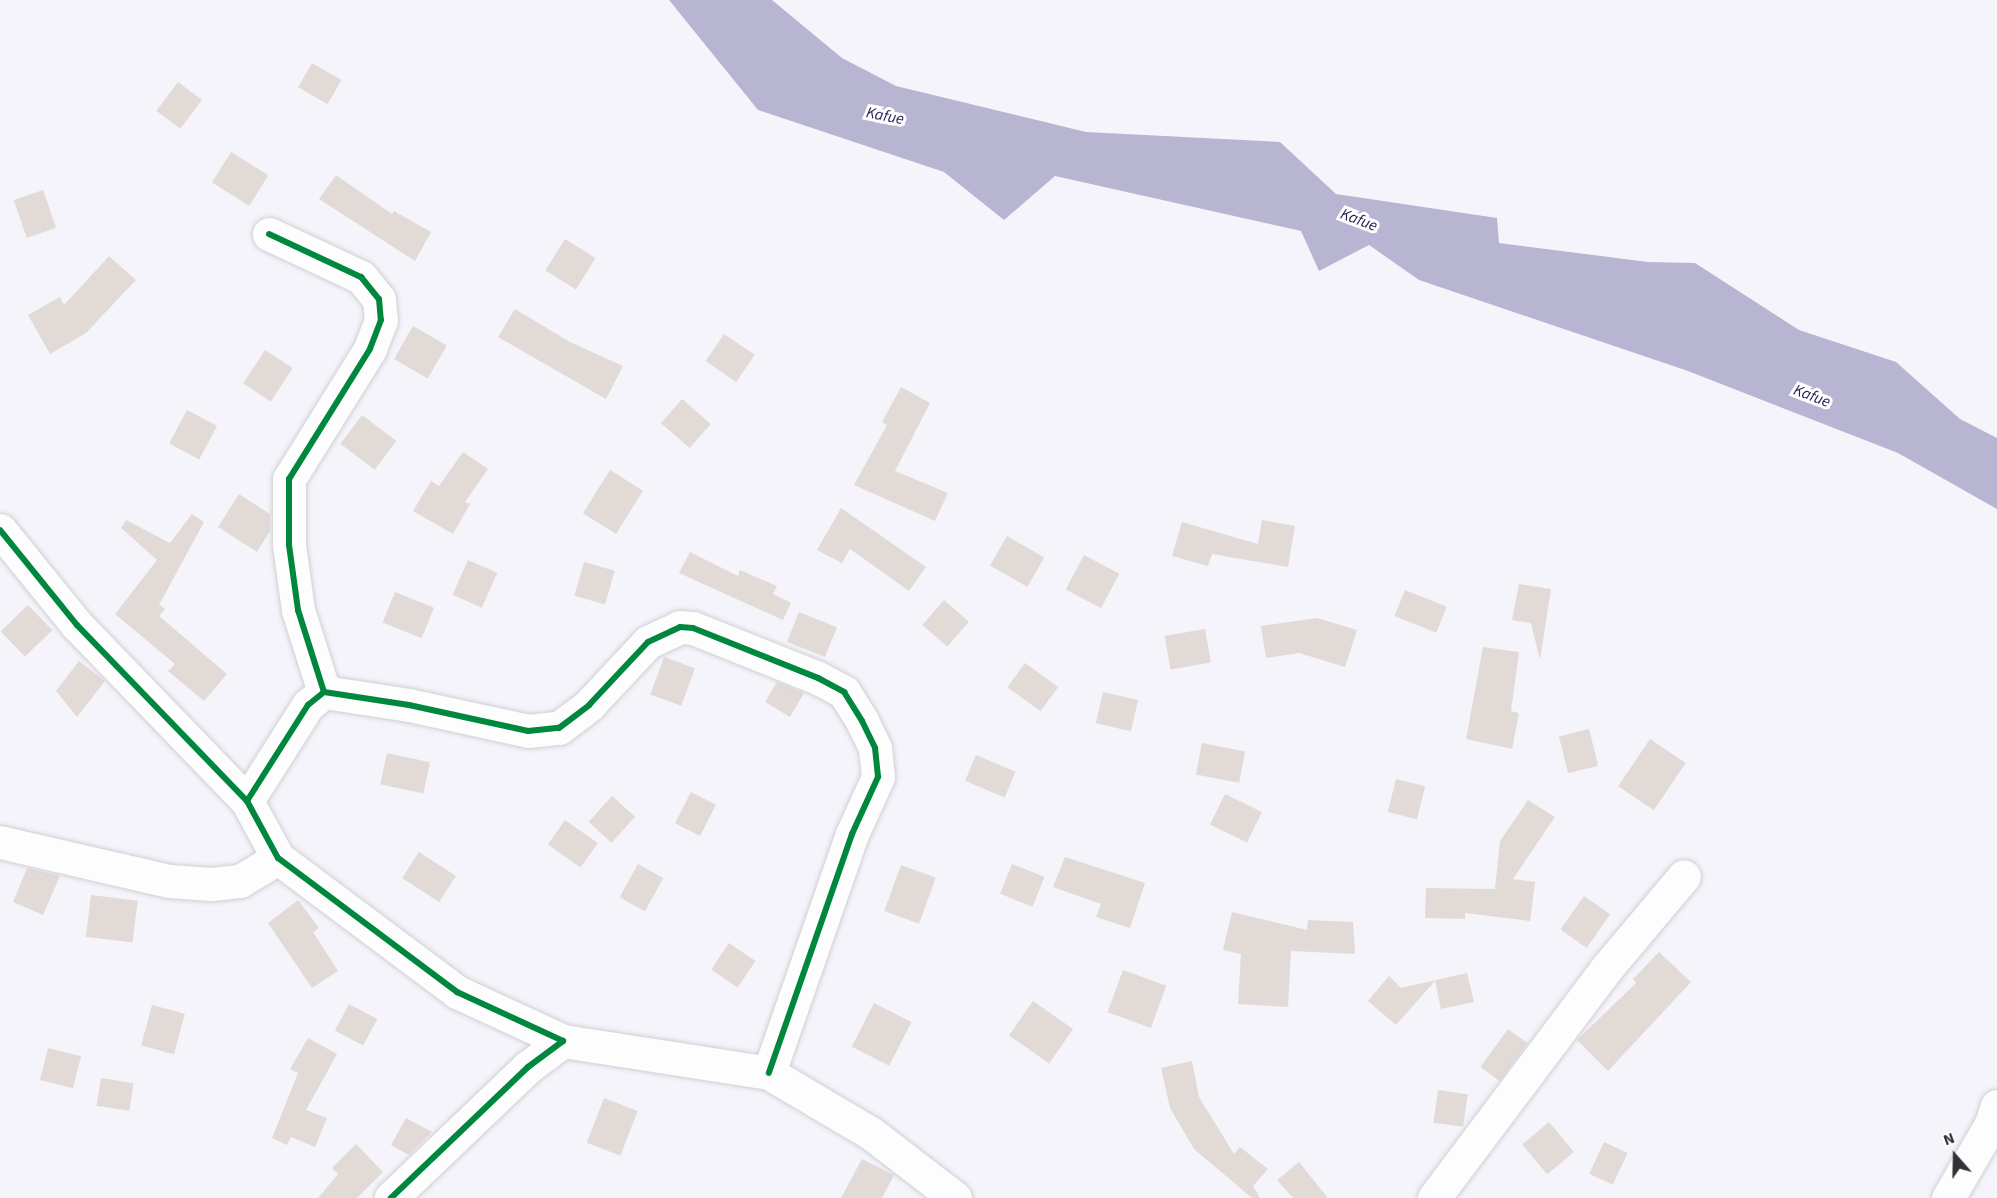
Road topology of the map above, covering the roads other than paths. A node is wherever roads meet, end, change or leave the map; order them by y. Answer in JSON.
{"nodes":[{"id":1,"x":269,"y":234,"type":"dead end"},
{"id":2,"x":0,"y":530,"type":"edge"},
{"id":3,"x":324,"y":692,"type":"junction"},
{"id":4,"x":247,"y":801,"type":"junction"},
{"id":5,"x":0,"y":842,"type":"edge"},
{"id":6,"x":279,"y":858,"type":"junction"},
{"id":7,"x":1684,"y":876,"type":"dead end"},
{"id":8,"x":563,"y":1041,"type":"junction"},
{"id":9,"x":769,"y":1073,"type":"junction"},
{"id":10,"x":1997,"y":1106,"type":"edge"},
{"id":11,"x":407,"y":1193,"type":"edge"},
{"id":12,"x":955,"y":1198,"type":"edge"},
{"id":13,"x":1434,"y":1198,"type":"edge"},
{"id":14,"x":1948,"y":1198,"type":"edge"}],
"edges":[{"from":1,"to":3,"type":"street"},
{"from":2,"to":4,"type":"street"},
{"from":3,"to":4,"type":"street"},
{"from":3,"to":9,"type":"street"},
{"from":4,"to":6,"type":"street"},
{"from":5,"to":6,"type":"street"},
{"from":6,"to":8,"type":"street"},
{"from":7,"to":13,"type":"street"},
{"from":8,"to":9,"type":"street"},
{"from":8,"to":11,"type":"street"},
{"from":9,"to":12,"type":"street"},
{"from":10,"to":14,"type":"street"}]}
